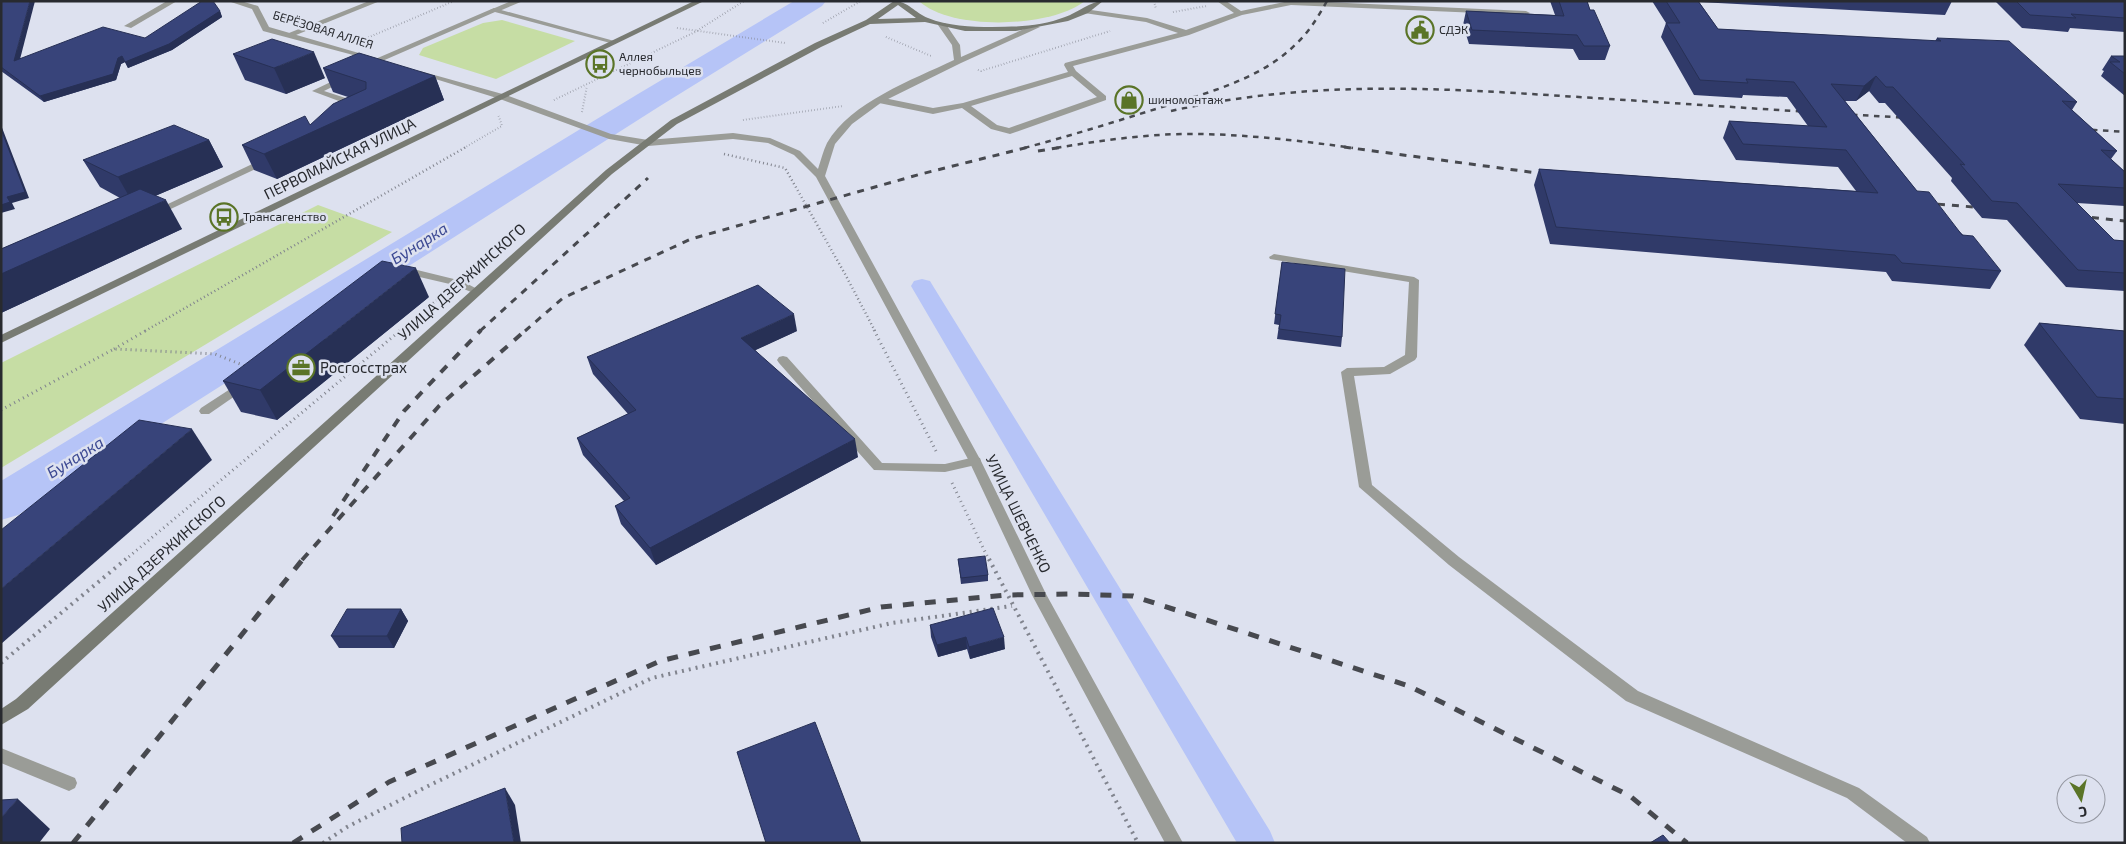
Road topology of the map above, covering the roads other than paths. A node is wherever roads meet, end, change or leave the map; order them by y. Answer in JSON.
{"nodes":[{"id":1,"x":173,"y":1,"type":"edge"},
{"id":2,"x":232,"y":1,"type":"edge"},
{"id":3,"x":376,"y":1,"type":"edge"},
{"id":4,"x":498,"y":1,"type":"edge"},
{"id":5,"x":519,"y":1,"type":"edge"},
{"id":6,"x":700,"y":1,"type":"edge"},
{"id":7,"x":898,"y":1,"type":"edge"},
{"id":8,"x":1099,"y":1,"type":"edge"},
{"id":9,"x":1222,"y":2,"type":"edge"},
{"id":10,"x":494,"y":10,"type":"junction"},
{"id":11,"x":1087,"y":11,"type":"junction"},
{"id":12,"x":1240,"y":13,"type":"junction"},
{"id":13,"x":1526,"y":13,"type":"edge"},
{"id":14,"x":925,"y":20,"type":"junction"},
{"id":15,"x":869,"y":22,"type":"junction"},
{"id":16,"x":942,"y":25,"type":"junction"},
{"id":17,"x":128,"y":26,"type":"dead end"},
{"id":18,"x":1036,"y":27,"type":"junction"},
{"id":19,"x":1186,"y":33,"type":"junction"},
{"id":20,"x":288,"y":35,"type":"junction"},
{"id":21,"x":614,"y":42,"type":"junction"},
{"id":22,"x":958,"y":61,"type":"junction"},
{"id":23,"x":384,"y":62,"type":"junction"},
{"id":24,"x":366,"y":69,"type":"edge"},
{"id":25,"x":410,"y":70,"type":"edge"},
{"id":26,"x":1073,"y":73,"type":"junction"},
{"id":27,"x":350,"y":76,"type":"edge"},
{"id":28,"x":503,"y":97,"type":"junction"},
{"id":29,"x":879,"y":100,"type":"junction"},
{"id":30,"x":964,"y":105,"type":"junction"},
{"id":31,"x":372,"y":110,"type":"edge"},
{"id":32,"x":648,"y":142,"type":"junction"},
{"id":33,"x":275,"y":156,"type":"edge"},
{"id":34,"x":820,"y":176,"type":"junction"},
{"id":35,"x":143,"y":218,"type":"edge"},
{"id":36,"x":1274,"y":256,"type":"dead end"},
{"id":37,"x":393,"y":282,"type":"edge"},
{"id":38,"x":476,"y":291,"type":"junction"},
{"id":39,"x":1,"y":340,"type":"edge"},
{"id":40,"x":783,"y":360,"type":"dead end"},
{"id":41,"x":252,"y":378,"type":"edge"},
{"id":42,"x":205,"y":410,"type":"dead end"},
{"id":43,"x":975,"y":461,"type":"junction"},
{"id":44,"x":1,"y":718,"type":"edge"},
{"id":45,"x":1,"y":755,"type":"edge"},
{"id":46,"x":69,"y":783,"type":"dead end"},
{"id":47,"x":1174,"y":843,"type":"edge"},
{"id":48,"x":1921,"y":843,"type":"edge"}],
"edges":[{"from":1,"to":17,"type":"street"},
{"from":2,"to":20,"type":"street","name":"БЕРЁЗОВАЯ АЛЛЕЯ"},
{"from":3,"to":20,"type":"street"},
{"from":4,"to":10,"type":"street"},
{"from":5,"to":10,"type":"street"},
{"from":6,"to":21,"type":"main road"},
{"from":7,"to":14,"type":"main road"},
{"from":7,"to":15,"type":"main road"},
{"from":8,"to":11,"type":"main road"},
{"from":9,"to":12,"type":"street"},
{"from":10,"to":21,"type":"street"},
{"from":10,"to":23,"type":"street"},
{"from":11,"to":18,"type":"main road"},
{"from":11,"to":19,"type":"street"},
{"from":12,"to":13,"type":"street"},
{"from":12,"to":19,"type":"street"},
{"from":14,"to":15,"type":"main road"},
{"from":14,"to":16,"type":"main road"},
{"from":15,"to":32,"type":"main road","name":"УЛИЦА ДЗЕРЖИНСКОГО"},
{"from":16,"to":18,"type":"main road"},
{"from":16,"to":22,"type":"street"},
{"from":18,"to":22,"type":"street"},
{"from":19,"to":26,"type":"street"},
{"from":20,"to":23,"type":"street","name":"БЕРЁЗОВАЯ АЛЛЕЯ"},
{"from":21,"to":28,"type":"main road","name":"ПЕРВОМАЙСКАЯ УЛИЦА"},
{"from":22,"to":29,"type":"street"},
{"from":23,"to":24,"type":"street"},
{"from":25,"to":28,"type":"street"},
{"from":26,"to":30,"type":"street"},
{"from":26,"to":30,"type":"street"},
{"from":27,"to":31,"type":"street"},
{"from":28,"to":32,"type":"street","name":"УЛИЦА ШЕВЧЕНКО"},
{"from":28,"to":39,"type":"main road","name":"ПЕРВОМАЙСКАЯ УЛИЦА"},
{"from":29,"to":30,"type":"street"},
{"from":29,"to":34,"type":"street"},
{"from":32,"to":34,"type":"street","name":"УЛИЦА ШЕВЧЕНКО"},
{"from":32,"to":38,"type":"main road","name":"УЛИЦА ДЗЕРЖИНСКОГО"},
{"from":33,"to":35,"type":"street"},
{"from":34,"to":43,"type":"street","name":"УЛИЦА ШЕВЧЕНКО"},
{"from":36,"to":48,"type":"street"},
{"from":37,"to":38,"type":"street"},
{"from":38,"to":44,"type":"main road","name":"УЛИЦА ДЗЕРЖИНСКОГО"},
{"from":40,"to":43,"type":"street"},
{"from":41,"to":42,"type":"street"},
{"from":43,"to":47,"type":"street","name":"УЛИЦА ШЕВЧЕНКО"},
{"from":45,"to":46,"type":"street"}]}
